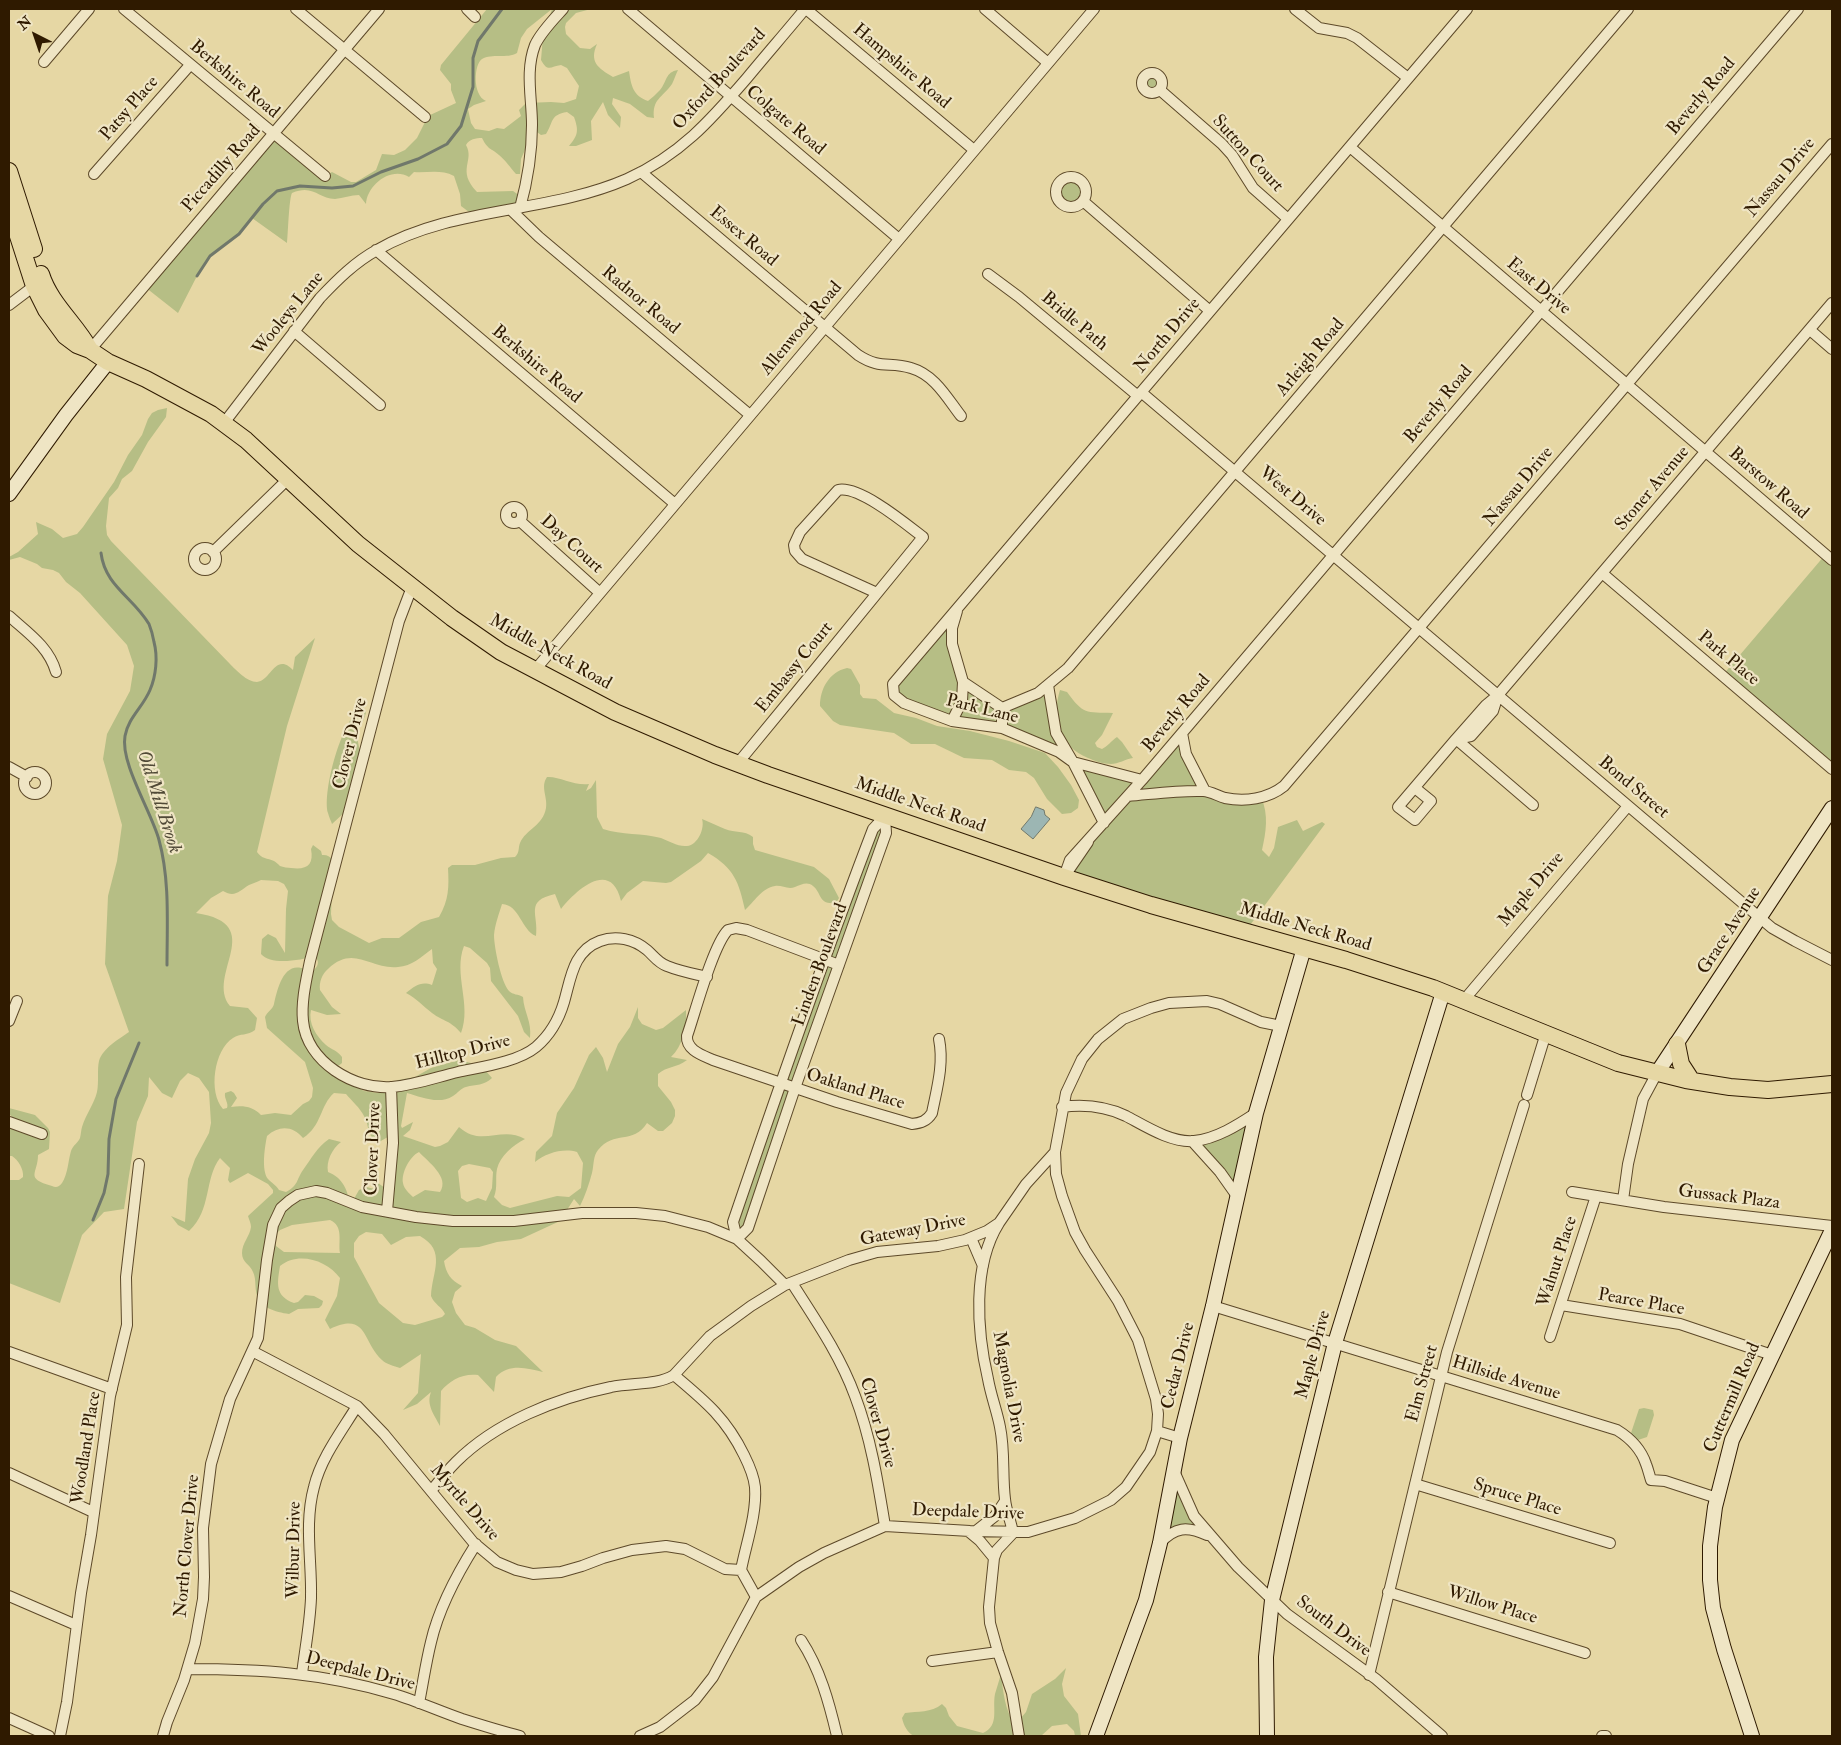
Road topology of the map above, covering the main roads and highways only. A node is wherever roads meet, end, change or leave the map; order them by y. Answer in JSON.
{"nodes":[{"id":1,"x":9,"y":171,"type":"edge"},
{"id":2,"x":9,"y":208,"type":"edge"},
{"id":3,"x":39,"y":283,"type":"junction"},
{"id":4,"x":1677,"y":1044,"type":"road end"},
{"id":5,"x":1692,"y":1081,"type":"junction"},
{"id":6,"x":1832,"y":1084,"type":"edge"}],
"edges":[{"from":1,"to":3,"type":"main road","name":"Middle Neck Road"},
{"from":2,"to":3,"type":"main road","name":"Middle Neck Road"},
{"from":3,"to":5,"type":"main road","name":"Middle Neck Road"},
{"from":4,"to":5,"type":"main road"},
{"from":5,"to":6,"type":"main road","name":"Middle Neck Road"}]}
